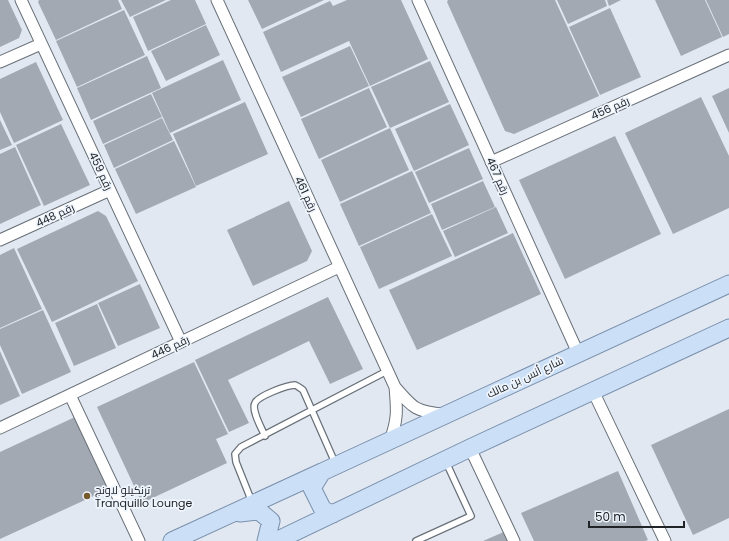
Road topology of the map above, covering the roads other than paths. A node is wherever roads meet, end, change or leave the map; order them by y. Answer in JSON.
{"nodes":[{"id":1,"x":21,"y":0,"type":"edge"},
{"id":2,"x":217,"y":0,"type":"edge"},
{"id":3,"x":418,"y":0,"type":"edge"},
{"id":4,"x":41,"y":44,"type":"junction"},
{"id":5,"x":729,"y":55,"type":"edge"},
{"id":6,"x":0,"y":62,"type":"edge"},
{"id":7,"x":491,"y":162,"type":"junction"},
{"id":8,"x":110,"y":190,"type":"junction"},
{"id":9,"x":0,"y":240,"type":"edge"},
{"id":10,"x":339,"y":267,"type":"junction"},
{"id":11,"x":729,"y":284,"type":"edge"},
{"id":12,"x":729,"y":328,"type":"edge"},
{"id":13,"x":181,"y":342,"type":"junction"},
{"id":14,"x":578,"y":353,"type":"junction"},
{"id":15,"x":387,"y":371,"type":"junction"},
{"id":16,"x":395,"y":387,"type":"junction"},
{"id":17,"x":593,"y":391,"type":"junction"},
{"id":18,"x":70,"y":395,"type":"junction"},
{"id":19,"x":311,"y":410,"type":"junction"},
{"id":20,"x":446,"y":414,"type":"junction"},
{"id":21,"x":0,"y":428,"type":"edge"},
{"id":22,"x":265,"y":436,"type":"junction"},
{"id":23,"x":390,"y":441,"type":"junction"},
{"id":24,"x":470,"y":448,"type":"junction"},
{"id":25,"x":445,"y":461,"type":"junction"},
{"id":26,"x":329,"y":468,"type":"junction"},
{"id":27,"x":253,"y":504,"type":"junction"},
{"id":28,"x":231,"y":514,"type":"junction"},
{"id":29,"x":333,"y":514,"type":"junction"},
{"id":30,"x":139,"y":541,"type":"edge"},
{"id":31,"x":172,"y":541,"type":"edge"},
{"id":32,"x":266,"y":541,"type":"edge"},
{"id":33,"x":276,"y":541,"type":"edge"},
{"id":34,"x":416,"y":541,"type":"edge"},
{"id":35,"x":514,"y":541,"type":"edge"},
{"id":36,"x":665,"y":541,"type":"edge"}],
"edges":[{"from":1,"to":4,"type":"street","name":"رقم 459"},
{"from":2,"to":10,"type":"street","name":"رقم 461"},
{"from":3,"to":7,"type":"street","name":"رقم 467"},
{"from":4,"to":6,"type":"street"},
{"from":4,"to":8,"type":"street","name":"رقم 459"},
{"from":5,"to":7,"type":"street","name":"رقم 456"},
{"from":7,"to":14,"type":"street","name":"رقم 467"},
{"from":8,"to":9,"type":"street","name":"رقم 448"},
{"from":8,"to":13,"type":"street","name":"رقم 459"},
{"from":10,"to":13,"type":"street","name":"رقم 446"},
{"from":10,"to":15,"type":"street","name":"رقم 461"},
{"from":11,"to":14,"type":"main road","name":"شارع أنس بن مالك"},
{"from":12,"to":17,"type":"main road"},
{"from":13,"to":18,"type":"street","name":"رقم 446"},
{"from":14,"to":20,"type":"main road","name":"شارع أنس بن مالك"},
{"from":15,"to":16,"type":"street","name":"رقم 461"},
{"from":15,"to":19,"type":"lane"},
{"from":16,"to":20,"type":"street"},
{"from":16,"to":23,"type":"street"},
{"from":17,"to":24,"type":"main road"},
{"from":17,"to":36,"type":"street"},
{"from":18,"to":21,"type":"street","name":"رقم 446"},
{"from":18,"to":30,"type":"street"},
{"from":19,"to":22,"type":"lane"},
{"from":19,"to":22,"type":"lane"},
{"from":19,"to":26,"type":"lane"},
{"from":20,"to":23,"type":"main road","name":"شارع أنس بن مالك"},
{"from":22,"to":27,"type":"lane"},
{"from":23,"to":26,"type":"main road","name":"شارع أنس بن مالك"},
{"from":24,"to":25,"type":"main road"},
{"from":24,"to":35,"type":"street"},
{"from":25,"to":29,"type":"main road"},
{"from":25,"to":34,"type":"lane"},
{"from":26,"to":27,"type":"main road","name":"شارع أنس بن مالك"},
{"from":26,"to":29,"type":"main road"},
{"from":27,"to":28,"type":"main road","name":"شارع أنس بن مالك"},
{"from":28,"to":31,"type":"main road","name":"شارع أنس بن مالك"},
{"from":28,"to":32,"type":"main road","name":"شارع أنس بن مالك"},
{"from":29,"to":33,"type":"main road"}]}
